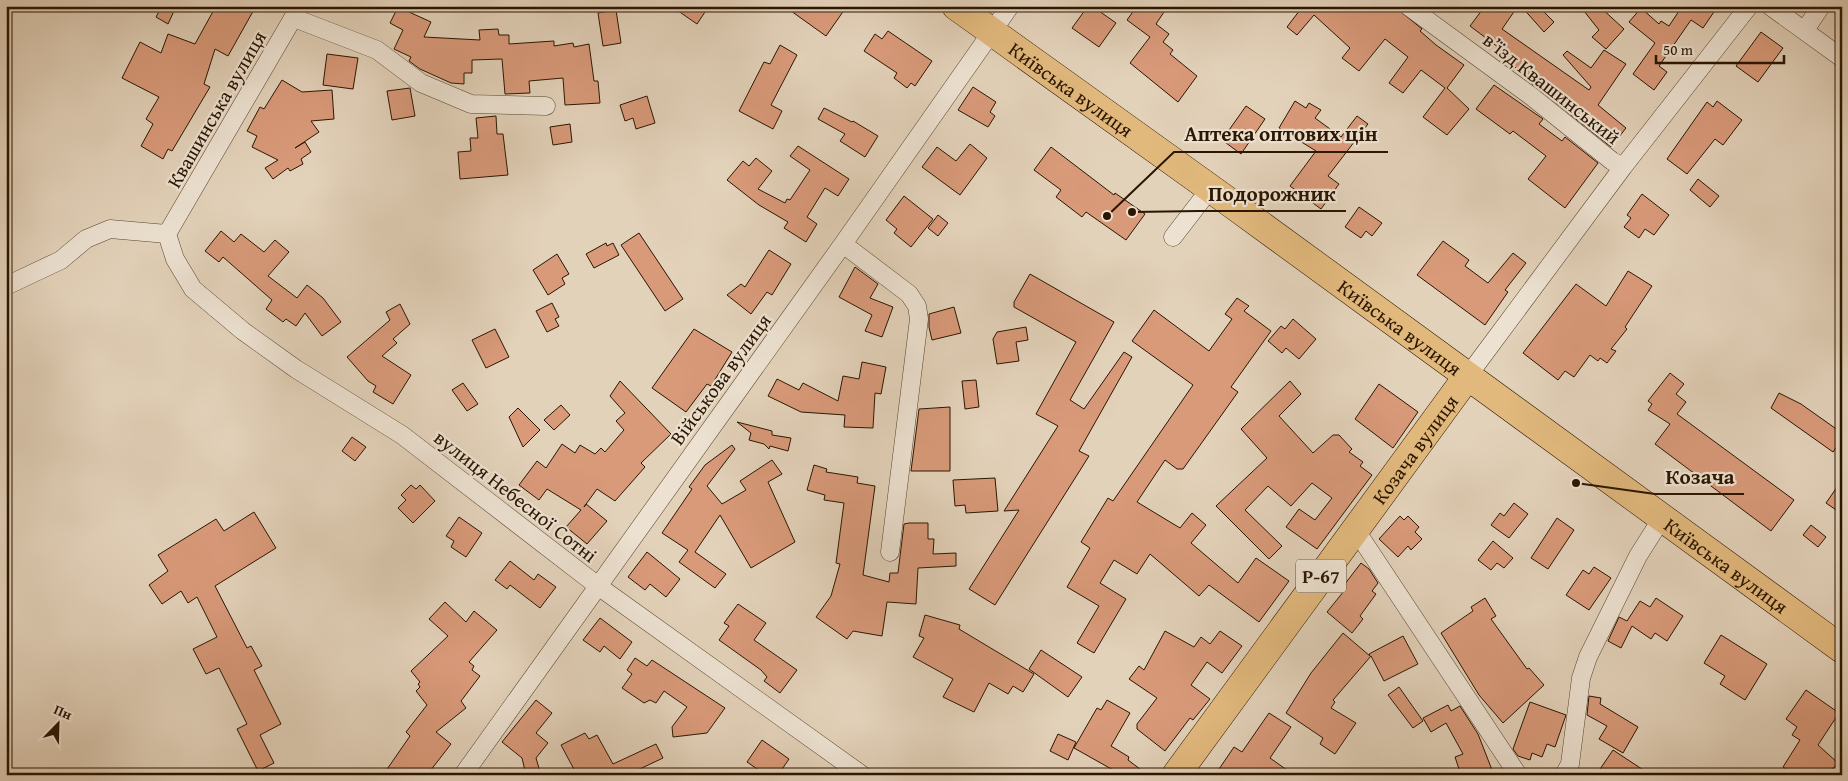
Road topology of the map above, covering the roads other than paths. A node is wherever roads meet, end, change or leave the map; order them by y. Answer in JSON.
{"nodes":[{"id":1,"x":956,"y":6,"type":"edge"},
{"id":2,"x":1010,"y":6,"type":"edge"},
{"id":3,"x":1408,"y":6,"type":"edge"},
{"id":4,"x":1748,"y":6,"type":"edge"},
{"id":5,"x":1770,"y":6,"type":"edge"},
{"id":6,"x":1821,"y":6,"type":"edge"},
{"id":7,"x":297,"y":12,"type":"edge"},
{"id":8,"x":1805,"y":30,"type":"junction"},
{"id":9,"x":991,"y":32,"type":"junction"},
{"id":10,"x":1842,"y":58,"type":"edge"},
{"id":11,"x":546,"y":106,"type":"dead end"},
{"id":12,"x":1623,"y":167,"type":"junction"},
{"id":13,"x":1210,"y":189,"type":"junction"},
{"id":14,"x":167,"y":234,"type":"junction"},
{"id":15,"x":1173,"y":237,"type":"dead end"},
{"id":16,"x":843,"y":244,"type":"junction"},
{"id":17,"x":6,"y":286,"type":"edge"},
{"id":18,"x":1467,"y":377,"type":"junction"},
{"id":19,"x":1662,"y":518,"type":"junction"},
{"id":20,"x":1355,"y":529,"type":"junction"},
{"id":21,"x":890,"y":552,"type":"dead end"},
{"id":22,"x":598,"y":586,"type":"junction"},
{"id":23,"x":1842,"y":649,"type":"edge"},
{"id":24,"x":463,"y":775,"type":"edge"},
{"id":25,"x":862,"y":775,"type":"edge"},
{"id":26,"x":1176,"y":775,"type":"edge"},
{"id":27,"x":1518,"y":775,"type":"edge"},
{"id":28,"x":1564,"y":775,"type":"edge"}],
"edges":[{"from":1,"to":9,"type":"main road","name":"Київська вулиця"},
{"from":2,"to":9,"type":"street","name":"Військова вулиця"},
{"from":3,"to":12,"type":"street","name":"в’їзд Квашинський"},
{"from":4,"to":12,"type":"street","name":"Козача вулиця"},
{"from":5,"to":8,"type":"street"},
{"from":6,"to":8,"type":"street"},
{"from":7,"to":11,"type":"street"},
{"from":7,"to":14,"type":"street","name":"Квашинська вулиця"},
{"from":8,"to":10,"type":"street"},
{"from":9,"to":13,"type":"main road","name":"Київська вулиця"},
{"from":9,"to":16,"type":"street","name":"Військова вулиця"},
{"from":12,"to":18,"type":"street","name":"Козача вулиця"},
{"from":13,"to":15,"type":"street"},
{"from":13,"to":18,"type":"main road","name":"Київська вулиця"},
{"from":14,"to":17,"type":"street"},
{"from":14,"to":22,"type":"street","name":"вулиця Небесної Сотні"},
{"from":16,"to":21,"type":"street"},
{"from":16,"to":22,"type":"street","name":"Військова вулиця"},
{"from":18,"to":19,"type":"main road","name":"Київська вулиця"},
{"from":18,"to":20,"type":"main road","name":"Козача вулиця","number":"Р-67"},
{"from":19,"to":23,"type":"main road","name":"Київська вулиця"},
{"from":19,"to":28,"type":"street"},
{"from":20,"to":26,"type":"main road","name":"Козача вулиця","number":"Р-67"},
{"from":20,"to":27,"type":"street"},
{"from":22,"to":24,"type":"street","name":"Військова вулиця"},
{"from":22,"to":25,"type":"street","name":"вулиця Небесної Сотні"}]}
